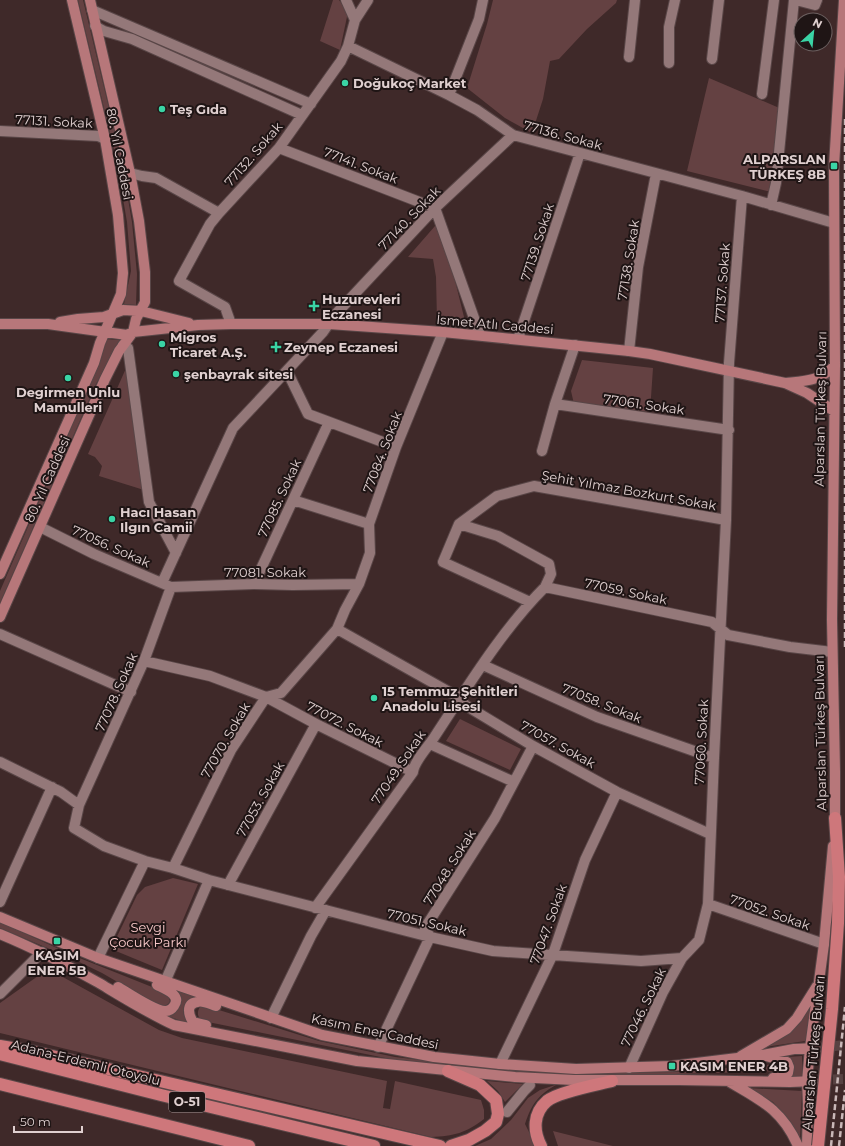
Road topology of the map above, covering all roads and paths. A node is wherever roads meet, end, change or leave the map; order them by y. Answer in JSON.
{"nodes":[{"id":1,"x":72,"y":0,"type":"edge"},
{"id":2,"x":346,"y":0,"type":"edge"},
{"id":3,"x":368,"y":0,"type":"edge"},
{"id":4,"x":483,"y":0,"type":"edge"},
{"id":5,"x":635,"y":0,"type":"edge"},
{"id":6,"x":675,"y":0,"type":"edge"},
{"id":7,"x":719,"y":0,"type":"edge"},
{"id":8,"x":774,"y":0,"type":"edge"},
{"id":9,"x":795,"y":0,"type":"edge"},
{"id":10,"x":817,"y":0,"type":"edge"},
{"id":11,"x":844,"y":0,"type":"edge"},
{"id":12,"x":91,"y":5,"type":"edge"},
{"id":13,"x":355,"y":20,"type":"junction"},
{"id":14,"x":95,"y":26,"type":"junction"},
{"id":15,"x":348,"y":46,"type":"junction"},
{"id":16,"x":629,"y":57,"type":"dead end"},
{"id":17,"x":712,"y":59,"type":"dead end"},
{"id":18,"x":669,"y":63,"type":"dead end"},
{"id":19,"x":762,"y":94,"type":"dead end"},
{"id":20,"x":449,"y":95,"type":"junction"},
{"id":21,"x":311,"y":104,"type":"junction"},
{"id":22,"x":302,"y":116,"type":"junction"},
{"id":23,"x":0,"y":131,"type":"edge"},
{"id":24,"x":513,"y":135,"type":"junction"},
{"id":25,"x":105,"y":139,"type":"junction"},
{"id":26,"x":279,"y":148,"type":"junction"},
{"id":27,"x":580,"y":153,"type":"junction"},
{"id":28,"x":130,"y":173,"type":"junction"},
{"id":29,"x":656,"y":174,"type":"junction"},
{"id":30,"x":742,"y":196,"type":"junction"},
{"id":31,"x":771,"y":205,"type":"junction"},
{"id":32,"x":434,"y":208,"type":"junction"},
{"id":33,"x":219,"y":213,"type":"junction"},
{"id":34,"x":834,"y":223,"type":"junction"},
{"id":35,"x":141,"y":311,"type":"junction"},
{"id":36,"x":112,"y":314,"type":"junction"},
{"id":37,"x":0,"y":324,"type":"edge"},
{"id":38,"x":48,"y":324,"type":"junction"},
{"id":39,"x":231,"y":324,"type":"junction"},
{"id":40,"x":329,"y":324,"type":"junction"},
{"id":41,"x":198,"y":325,"type":"junction"},
{"id":42,"x":105,"y":331,"type":"junction"},
{"id":43,"x":133,"y":332,"type":"junction"},
{"id":44,"x":443,"y":332,"type":"junction"},
{"id":45,"x":480,"y":335,"type":"junction"},
{"id":46,"x":518,"y":339,"type":"junction"},
{"id":47,"x":123,"y":345,"type":"junction"},
{"id":48,"x":575,"y":345,"type":"junction"},
{"id":49,"x":629,"y":351,"type":"junction"},
{"id":50,"x":835,"y":365,"type":"junction"},
{"id":51,"x":287,"y":371,"type":"junction"},
{"id":52,"x":729,"y":371,"type":"junction"},
{"id":53,"x":785,"y":384,"type":"junction"},
{"id":54,"x":555,"y":404,"type":"junction"},
{"id":55,"x":834,"y":411,"type":"junction"},
{"id":56,"x":329,"y":422,"type":"junction"},
{"id":57,"x":729,"y":430,"type":"junction"},
{"id":58,"x":396,"y":447,"type":"junction"},
{"id":59,"x":542,"y":451,"type":"dead end"},
{"id":60,"x":293,"y":500,"type":"junction"},
{"id":61,"x":726,"y":520,"type":"junction"},
{"id":62,"x":369,"y":524,"type":"junction"},
{"id":63,"x":459,"y":524,"type":"junction"},
{"id":64,"x":40,"y":527,"type":"junction"},
{"id":65,"x":176,"y":553,"type":"junction"},
{"id":66,"x":0,"y":574,"type":"edge"},
{"id":67,"x":254,"y":584,"type":"junction"},
{"id":68,"x":359,"y":584,"type":"junction"},
{"id":69,"x":167,"y":585,"type":"junction"},
{"id":70,"x":545,"y":586,"type":"junction"},
{"id":71,"x":530,"y":602,"type":"junction"},
{"id":72,"x":0,"y":618,"type":"edge"},
{"id":73,"x":337,"y":629,"type":"junction"},
{"id":74,"x":720,"y":629,"type":"junction"},
{"id":75,"x":0,"y":634,"type":"edge"},
{"id":76,"x":832,"y":652,"type":"junction"},
{"id":77,"x":144,"y":662,"type":"junction"},
{"id":78,"x":482,"y":665,"type":"junction"},
{"id":79,"x":131,"y":692,"type":"junction"},
{"id":80,"x":266,"y":697,"type":"junction"},
{"id":81,"x":460,"y":698,"type":"junction"},
{"id":82,"x":316,"y":724,"type":"junction"},
{"id":83,"x":430,"y":744,"type":"junction"},
{"id":84,"x":533,"y":746,"type":"junction"},
{"id":85,"x":714,"y":758,"type":"junction"},
{"id":86,"x":0,"y":762,"type":"edge"},
{"id":87,"x":413,"y":772,"type":"junction"},
{"id":88,"x":514,"y":782,"type":"junction"},
{"id":89,"x":52,"y":787,"type":"junction"},
{"id":90,"x":617,"y":792,"type":"junction"},
{"id":91,"x":79,"y":805,"type":"junction"},
{"id":92,"x":835,"y":818,"type":"junction"},
{"id":93,"x":710,"y":834,"type":"junction"},
{"id":94,"x":145,"y":861,"type":"junction"},
{"id":95,"x":173,"y":868,"type":"junction"},
{"id":96,"x":209,"y":880,"type":"junction"},
{"id":97,"x":228,"y":885,"type":"junction"},
{"id":98,"x":0,"y":902,"type":"edge"},
{"id":99,"x":708,"y":904,"type":"junction"},
{"id":100,"x":315,"y":908,"type":"junction"},
{"id":101,"x":326,"y":910,"type":"junction"},
{"id":102,"x":0,"y":917,"type":"edge"},
{"id":103,"x":34,"y":931,"type":"junction"},
{"id":104,"x":0,"y":934,"type":"edge"},
{"id":105,"x":430,"y":937,"type":"junction"},
{"id":106,"x":824,"y":944,"type":"junction"},
{"id":107,"x":28,"y":946,"type":"junction"},
{"id":108,"x":42,"y":952,"type":"junction"},
{"id":109,"x":553,"y":954,"type":"junction"},
{"id":110,"x":98,"y":958,"type":"junction"},
{"id":111,"x":682,"y":958,"type":"junction"},
{"id":112,"x":165,"y":982,"type":"junction"},
{"id":113,"x":818,"y":983,"type":"junction"},
{"id":114,"x":0,"y":994,"type":"edge"},
{"id":115,"x":271,"y":1018,"type":"junction"},
{"id":116,"x":0,"y":1046,"type":"edge"},
{"id":117,"x":378,"y":1047,"type":"junction"},
{"id":118,"x":813,"y":1048,"type":"junction"},
{"id":119,"x":0,"y":1054,"type":"edge"},
{"id":120,"x":762,"y":1055,"type":"junction"},
{"id":121,"x":739,"y":1057,"type":"junction"},
{"id":122,"x":381,"y":1063,"type":"junction"},
{"id":123,"x":500,"y":1064,"type":"junction"},
{"id":124,"x":629,"y":1068,"type":"junction"},
{"id":125,"x":448,"y":1071,"type":"junction"},
{"id":126,"x":726,"y":1080,"type":"junction"},
{"id":127,"x":612,"y":1081,"type":"junction"},
{"id":128,"x":754,"y":1081,"type":"junction"},
{"id":129,"x":810,"y":1081,"type":"junction"},
{"id":130,"x":0,"y":1084,"type":"edge"},
{"id":131,"x":530,"y":1085,"type":"dead end"},
{"id":132,"x":507,"y":1112,"type":"dead end"},
{"id":133,"x":249,"y":1146,"type":"edge"},
{"id":134,"x":374,"y":1146,"type":"edge"},
{"id":135,"x":440,"y":1146,"type":"edge"},
{"id":136,"x":451,"y":1146,"type":"edge"},
{"id":137,"x":541,"y":1146,"type":"edge"},
{"id":138,"x":798,"y":1146,"type":"edge"},
{"id":139,"x":807,"y":1146,"type":"edge"},
{"id":140,"x":818,"y":1146,"type":"edge"}],
"edges":[{"from":1,"to":25,"type":"main road","name":"80. Yıl Caddesi"},
{"from":2,"to":13,"type":"street"},
{"from":3,"to":13,"type":"street"},
{"from":4,"to":20,"type":"street"},
{"from":5,"to":16,"type":"street"},
{"from":6,"to":18,"type":"street"},
{"from":7,"to":17,"type":"street"},
{"from":8,"to":19,"type":"street"},
{"from":9,"to":10,"type":"street"},
{"from":9,"to":31,"type":"street"},
{"from":11,"to":34,"type":"main road","name":"Alparslan Türkeş Bulvarı"},
{"from":12,"to":14,"type":"main road","name":"80. Yıl Caddesi"},
{"from":12,"to":21,"type":"street"},
{"from":13,"to":15,"type":"street"},
{"from":14,"to":22,"type":"street"},
{"from":14,"to":28,"type":"main road","name":"80. Yıl Caddesi"},
{"from":15,"to":20,"type":"street","name":"77136. Sokak"},
{"from":15,"to":21,"type":"street","name":"77132. Sokak"},
{"from":20,"to":24,"type":"street","name":"77136. Sokak"},
{"from":21,"to":22,"type":"street","name":"77132. Sokak"},
{"from":22,"to":26,"type":"street","name":"77132. Sokak"},
{"from":23,"to":25,"type":"street","name":"77131. Sokak"},
{"from":24,"to":27,"type":"street","name":"77136. Sokak"},
{"from":24,"to":32,"type":"street","name":"77140. Sokak"},
{"from":25,"to":36,"type":"main road","name":"80. Yıl Caddesi"},
{"from":26,"to":32,"type":"street","name":"77141. Sokak"},
{"from":26,"to":33,"type":"street","name":"77132. Sokak"},
{"from":27,"to":29,"type":"street","name":"77136. Sokak"},
{"from":27,"to":46,"type":"street","name":"77139. Sokak"},
{"from":28,"to":33,"type":"street"},
{"from":28,"to":35,"type":"main road","name":"80. Yıl Caddesi"},
{"from":29,"to":30,"type":"street","name":"77136. Sokak"},
{"from":29,"to":49,"type":"street","name":"77138. Sokak"},
{"from":30,"to":31,"type":"street","name":"77136. Sokak"},
{"from":30,"to":52,"type":"street","name":"77137. Sokak"},
{"from":31,"to":34,"type":"street","name":"77136. Sokak"},
{"from":32,"to":40,"type":"street","name":"77140. Sokak"},
{"from":32,"to":45,"type":"street"},
{"from":33,"to":39,"type":"street","name":"77132. Sokak"},
{"from":34,"to":50,"type":"main road","name":"Alparslan Türkeş Bulvarı"},
{"from":35,"to":36,"type":"main road","name":"İsmet Atlı Caddesi"},
{"from":35,"to":41,"type":"main road","name":"İsmet Atlı Caddesi"},
{"from":35,"to":43,"type":"main road","name":"80. Yıl Caddesi"},
{"from":36,"to":38,"type":"main road"},
{"from":36,"to":42,"type":"main road","name":"80. Yıl Caddesi"},
{"from":37,"to":38,"type":"main road"},
{"from":38,"to":42,"type":"main road"},
{"from":39,"to":40,"type":"main road","name":"İsmet Atlı Caddesi"},
{"from":39,"to":41,"type":"main road","name":"İsmet Atlı Caddesi"},
{"from":40,"to":44,"type":"main road","name":"İsmet Atlı Caddesi"},
{"from":40,"to":51,"type":"street","name":"77140. Sokak"},
{"from":41,"to":43,"type":"main road","name":"İsmet Atlı Caddesi"},
{"from":42,"to":43,"type":"main road","name":"İsmet Atlı Caddesi"},
{"from":42,"to":66,"type":"main road","name":"80. Yıl Caddesi"},
{"from":43,"to":47,"type":"main road","name":"80. Yıl Caddesi"},
{"from":44,"to":45,"type":"main road","name":"İsmet Atlı Caddesi"},
{"from":44,"to":58,"type":"street","name":"77084. Sokak"},
{"from":45,"to":46,"type":"main road","name":"İsmet Atlı Caddesi"},
{"from":46,"to":48,"type":"main road","name":"İsmet Atlı Caddesi"},
{"from":47,"to":64,"type":"main road","name":"80. Yıl Caddesi"},
{"from":47,"to":65,"type":"street"},
{"from":48,"to":49,"type":"main road","name":"İsmet Atlı Caddesi"},
{"from":48,"to":54,"type":"street"},
{"from":49,"to":52,"type":"main road","name":"İsmet Atlı Caddesi"},
{"from":50,"to":53,"type":"main road"},
{"from":50,"to":55,"type":"main road","name":"Alparslan Türkeş Bulvarı"},
{"from":51,"to":56,"type":"street"},
{"from":51,"to":65,"type":"street","name":"77078. Sokak"},
{"from":52,"to":53,"type":"main road","name":"İsmet Atlı Caddesi"},
{"from":52,"to":57,"type":"street","name":"77137. Sokak"},
{"from":53,"to":55,"type":"main road"},
{"from":54,"to":57,"type":"street","name":"77061. Sokak"},
{"from":54,"to":59,"type":"street"},
{"from":55,"to":76,"type":"main road","name":"Alparslan Türkeş Bulvarı"},
{"from":56,"to":58,"type":"street"},
{"from":56,"to":60,"type":"street","name":"77085. Sokak"},
{"from":57,"to":61,"type":"street","name":"77060. Sokak"},
{"from":58,"to":62,"type":"street","name":"77084. Sokak"},
{"from":60,"to":62,"type":"street"},
{"from":60,"to":67,"type":"street","name":"77085. Sokak"},
{"from":61,"to":63,"type":"street","name":"Şehit Yılmaz Bozkurt Sokak"},
{"from":61,"to":74,"type":"street","name":"77060. Sokak"},
{"from":62,"to":68,"type":"street","name":"77084. Sokak"},
{"from":63,"to":70,"type":"street"},
{"from":63,"to":71,"type":"street"},
{"from":64,"to":69,"type":"street","name":"77056. Sokak"},
{"from":64,"to":72,"type":"main road","name":"80. Yıl Caddesi"},
{"from":65,"to":69,"type":"street","name":"77078. Sokak"},
{"from":67,"to":68,"type":"street","name":"77081. Sokak"},
{"from":67,"to":69,"type":"street","name":"77081. Sokak"},
{"from":68,"to":73,"type":"street","name":"77070. Sokak"},
{"from":69,"to":77,"type":"street","name":"77078. Sokak"},
{"from":70,"to":71,"type":"street"},
{"from":70,"to":74,"type":"street","name":"77059. Sokak"},
{"from":71,"to":78,"type":"street","name":"77049. Sokak"},
{"from":73,"to":80,"type":"street","name":"77070. Sokak"},
{"from":73,"to":81,"type":"street","name":"77057. Sokak"},
{"from":74,"to":76,"type":"street","name":"77059. Sokak"},
{"from":74,"to":85,"type":"street","name":"77060. Sokak"},
{"from":75,"to":79,"type":"street"},
{"from":76,"to":92,"type":"main road","name":"Alparslan Türkeş Bulvarı"},
{"from":77,"to":79,"type":"street","name":"77078. Sokak"},
{"from":77,"to":80,"type":"street","name":"77072. Sokak"},
{"from":78,"to":81,"type":"street","name":"77049. Sokak"},
{"from":78,"to":85,"type":"street","name":"77058. Sokak"},
{"from":79,"to":91,"type":"street","name":"77078. Sokak"},
{"from":80,"to":82,"type":"street","name":"77072. Sokak"},
{"from":80,"to":95,"type":"street","name":"77070. Sokak"},
{"from":81,"to":83,"type":"street","name":"77049. Sokak"},
{"from":81,"to":84,"type":"street","name":"77057. Sokak"},
{"from":82,"to":87,"type":"street","name":"77072. Sokak"},
{"from":82,"to":97,"type":"street","name":"77053. Sokak"},
{"from":83,"to":87,"type":"street","name":"77049. Sokak"},
{"from":83,"to":88,"type":"street"},
{"from":84,"to":88,"type":"street","name":"77048. Sokak"},
{"from":84,"to":90,"type":"street","name":"77057. Sokak"},
{"from":85,"to":93,"type":"street","name":"77060. Sokak"},
{"from":86,"to":89,"type":"street"},
{"from":87,"to":100,"type":"street","name":"77049. Sokak"},
{"from":88,"to":105,"type":"street","name":"77048. Sokak"},
{"from":89,"to":91,"type":"street"},
{"from":89,"to":98,"type":"street"},
{"from":90,"to":93,"type":"street","name":"77057. Sokak"},
{"from":90,"to":109,"type":"street","name":"77047. Sokak"},
{"from":91,"to":94,"type":"street","name":"77078. Sokak"},
{"from":92,"to":106,"type":"main road","name":"Alparslan Türkeş Bulvarı"},
{"from":92,"to":140,"type":"highway","name":"Alparslan Türkeş Bulvarı","bridge":true},
{"from":93,"to":99,"type":"street","name":"77060. Sokak"},
{"from":94,"to":95,"type":"street","name":"77051. Sokak"},
{"from":94,"to":110,"type":"street"},
{"from":95,"to":96,"type":"street","name":"77051. Sokak"},
{"from":96,"to":97,"type":"street","name":"77051. Sokak"},
{"from":96,"to":112,"type":"street"},
{"from":97,"to":100,"type":"street","name":"77051. Sokak"},
{"from":99,"to":106,"type":"street","name":"77052. Sokak"},
{"from":99,"to":111,"type":"street","name":"77060. Sokak"},
{"from":100,"to":101,"type":"street","name":"77051. Sokak"},
{"from":101,"to":105,"type":"street","name":"77051. Sokak"},
{"from":101,"to":115,"type":"street"},
{"from":102,"to":103,"type":"main road","name":"Kasım Ener Caddesi"},
{"from":103,"to":107,"type":"main road"},
{"from":103,"to":110,"type":"main road","name":"Kasım Ener Caddesi"},
{"from":104,"to":107,"type":"main road","name":"Kasım Ener Caddesi"},
{"from":105,"to":109,"type":"street","name":"77051. Sokak"},
{"from":105,"to":117,"type":"street","name":"77048. Sokak"},
{"from":106,"to":113,"type":"main road","name":"Alparslan Türkeş Bulvarı"},
{"from":107,"to":108,"type":"main road","name":"Kasım Ener Caddesi"},
{"from":108,"to":114,"type":"street"},
{"from":108,"to":122,"type":"main road","name":"Kasım Ener Caddesi"},
{"from":109,"to":111,"type":"street","name":"77051. Sokak"},
{"from":109,"to":123,"type":"street","name":"77047. Sokak"},
{"from":110,"to":112,"type":"main road","name":"Kasım Ener Caddesi"},
{"from":111,"to":124,"type":"street","name":"77046. Sokak"},
{"from":112,"to":115,"type":"main road","name":"Kasım Ener Caddesi"},
{"from":113,"to":118,"type":"main road","name":"Alparslan Türkeş Bulvarı"},
{"from":113,"to":121,"type":"main road"},
{"from":115,"to":117,"type":"main road","name":"Kasım Ener Caddesi"},
{"from":116,"to":135,"type":"highway"},
{"from":117,"to":122,"type":"main road"},
{"from":117,"to":123,"type":"main road","name":"Kasım Ener Caddesi"},
{"from":118,"to":120,"type":"main road"},
{"from":118,"to":129,"type":"main road","name":"Alparslan Türkeş Bulvarı"},
{"from":119,"to":134,"type":"highway","name":"Adana-Erdemli Otoyolu","number":"O-51"},
{"from":120,"to":121,"type":"main road","name":"Kasım Ener Caddesi"},
{"from":120,"to":128,"type":"main road"},
{"from":121,"to":124,"type":"main road","name":"Kasım Ener Caddesi"},
{"from":122,"to":125,"type":"main road","name":"Kasım Ener Caddesi"},
{"from":123,"to":124,"type":"main road","name":"Kasım Ener Caddesi"},
{"from":125,"to":127,"type":"main road","name":"Kasım Ener Caddesi"},
{"from":125,"to":136,"type":"highway"},
{"from":126,"to":127,"type":"main road","name":"Kasım Ener Caddesi"},
{"from":126,"to":128,"type":"main road","name":"Kasım Ener Caddesi"},
{"from":126,"to":138,"type":"main road"},
{"from":127,"to":137,"type":"highway"},
{"from":128,"to":129,"type":"main road"},
{"from":129,"to":139,"type":"main road","name":"Alparslan Türkeş Bulvarı"},
{"from":130,"to":133,"type":"highway","number":"O-51"},
{"from":131,"to":132,"type":"street"}]}
